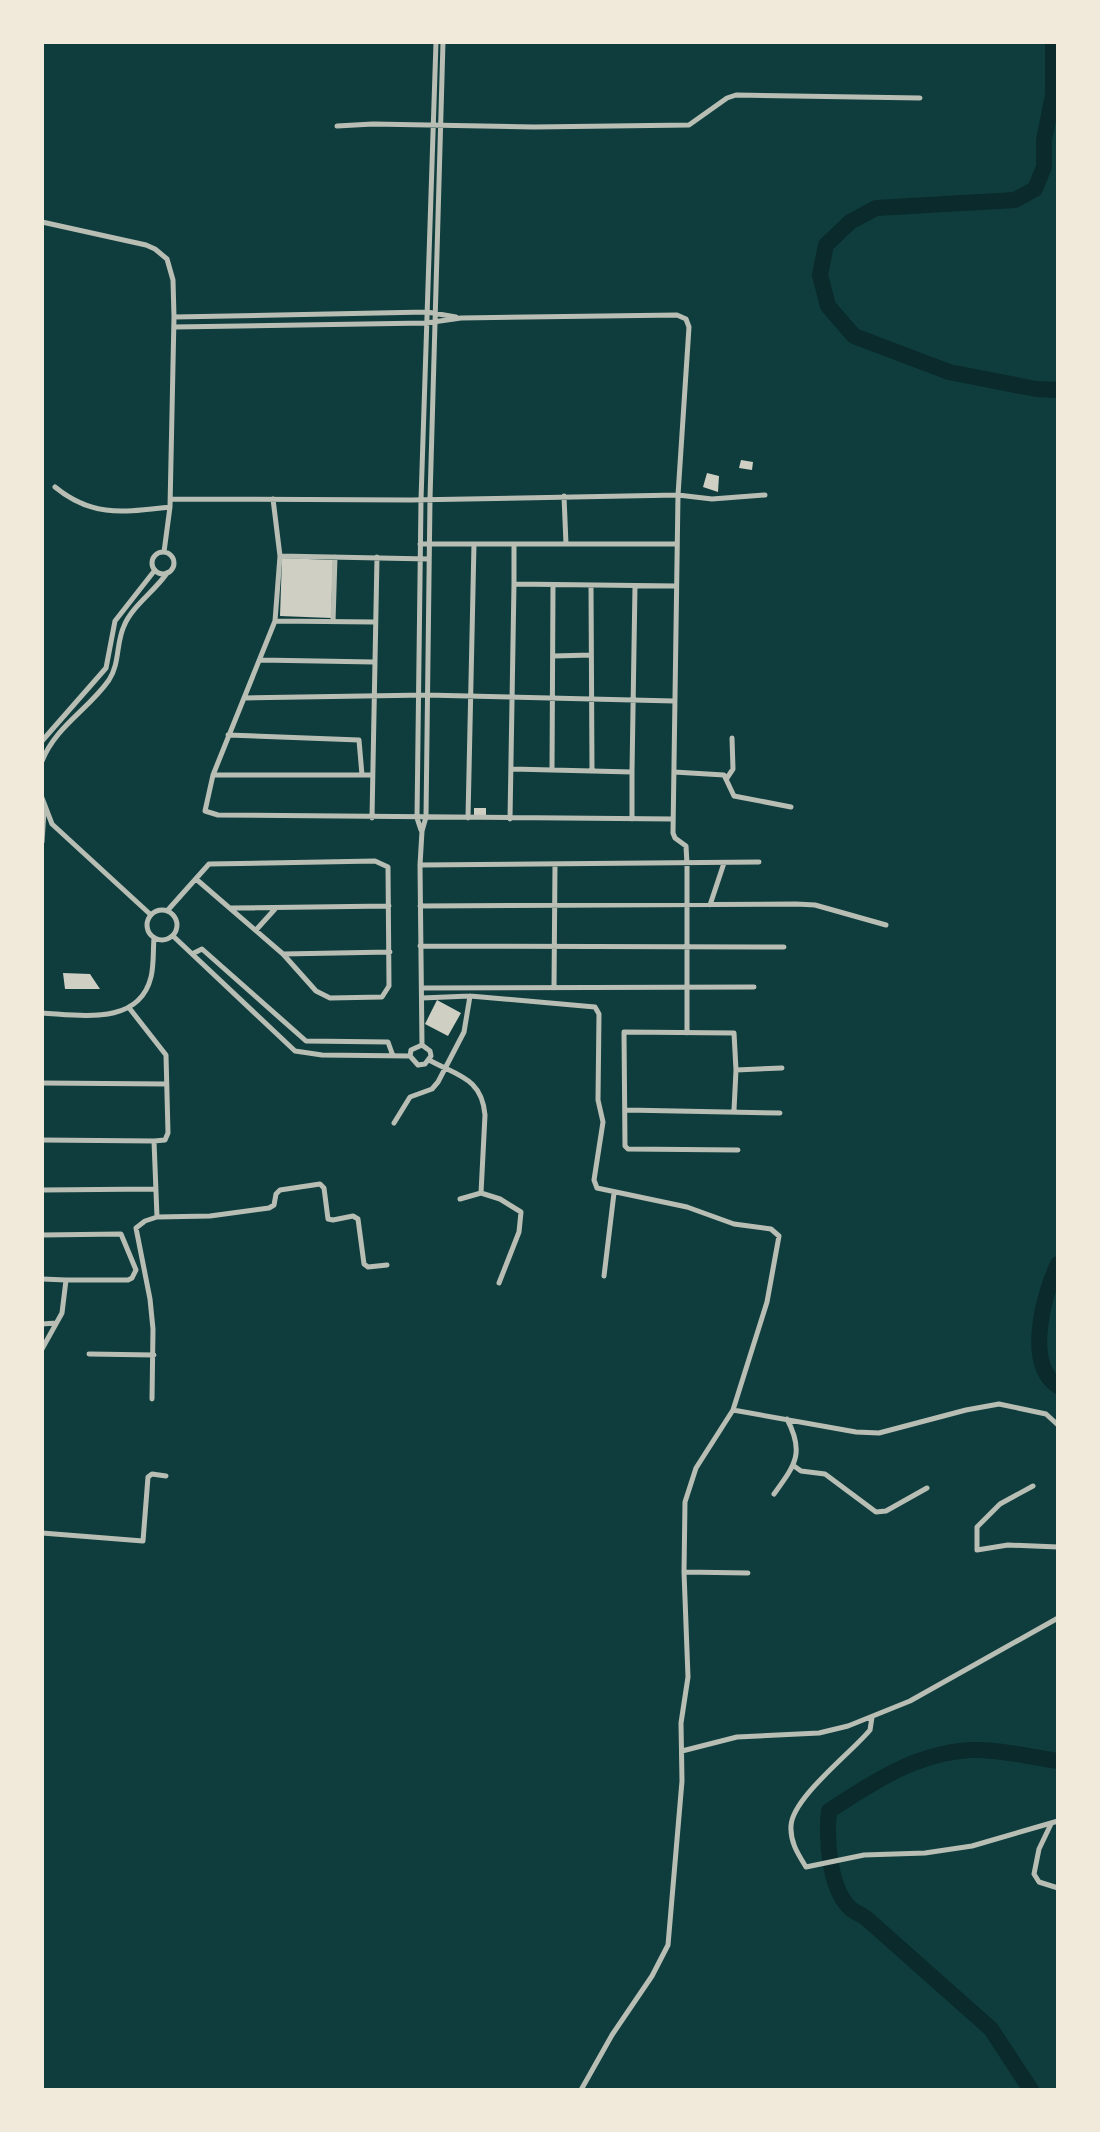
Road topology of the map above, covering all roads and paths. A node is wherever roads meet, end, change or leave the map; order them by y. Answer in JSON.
{"nodes":[{"id":1,"x":436,"y":42,"type":"edge"},
{"id":2,"x":443,"y":42,"type":"edge"},
{"id":3,"x":920,"y":98,"type":"dead end"},
{"id":4,"x":337,"y":126,"type":"dead end"},
{"id":5,"x":432,"y":126,"type":"junction"},
{"id":6,"x":441,"y":127,"type":"junction"},
{"id":7,"x":430,"y":200,"type":"junction"},
{"id":8,"x":439,"y":200,"type":"junction"},
{"id":9,"x":42,"y":222,"type":"edge"},
{"id":10,"x":427,"y":312,"type":"junction"},
{"id":11,"x":435,"y":313,"type":"junction"},
{"id":12,"x":174,"y":317,"type":"junction"},
{"id":13,"x":461,"y":318,"type":"junction"},
{"id":14,"x":435,"y":322,"type":"junction"},
{"id":15,"x":426,"y":323,"type":"junction"},
{"id":16,"x":174,"y":327,"type":"junction"},
{"id":17,"x":55,"y":487,"type":"dead end"},
{"id":18,"x":678,"y":495,"type":"junction"},
{"id":19,"x":765,"y":495,"type":"dead end"},
{"id":20,"x":564,"y":496,"type":"junction"},
{"id":21,"x":170,"y":499,"type":"junction"},
{"id":22,"x":273,"y":499,"type":"junction"},
{"id":23,"x":430,"y":499,"type":"junction"},
{"id":24,"x":421,"y":500,"type":"junction"},
{"id":25,"x":170,"y":507,"type":"junction"},
{"id":26,"x":420,"y":544,"type":"junction"},
{"id":27,"x":430,"y":544,"type":"junction"},
{"id":28,"x":474,"y":544,"type":"junction"},
{"id":29,"x":514,"y":544,"type":"junction"},
{"id":30,"x":566,"y":544,"type":"junction"},
{"id":31,"x":677,"y":544,"type":"junction"},
{"id":32,"x":164,"y":552,"type":"junction"},
{"id":33,"x":280,"y":556,"type":"junction"},
{"id":34,"x":335,"y":557,"type":"junction"},
{"id":35,"x":377,"y":557,"type":"junction"},
{"id":36,"x":420,"y":558,"type":"junction"},
{"id":37,"x":429,"y":559,"type":"junction"},
{"id":38,"x":155,"y":570,"type":"junction"},
{"id":39,"x":167,"y":573,"type":"junction"},
{"id":40,"x":514,"y":584,"type":"junction"},
{"id":41,"x":553,"y":585,"type":"junction"},
{"id":42,"x":591,"y":585,"type":"junction"},
{"id":43,"x":635,"y":586,"type":"junction"},
{"id":44,"x":676,"y":586,"type":"junction"},
{"id":45,"x":275,"y":621,"type":"junction"},
{"id":46,"x":333,"y":622,"type":"junction"},
{"id":47,"x":375,"y":622,"type":"junction"},
{"id":48,"x":591,"y":655,"type":"junction"},
{"id":49,"x":553,"y":656,"type":"junction"},
{"id":50,"x":260,"y":660,"type":"junction"},
{"id":51,"x":374,"y":662,"type":"junction"},
{"id":52,"x":426,"y":695,"type":"junction"},
{"id":53,"x":417,"y":696,"type":"junction"},
{"id":54,"x":472,"y":697,"type":"junction"},
{"id":55,"x":244,"y":698,"type":"junction"},
{"id":56,"x":374,"y":698,"type":"junction"},
{"id":57,"x":513,"y":698,"type":"junction"},
{"id":58,"x":553,"y":698,"type":"junction"},
{"id":59,"x":591,"y":699,"type":"junction"},
{"id":60,"x":634,"y":700,"type":"junction"},
{"id":61,"x":674,"y":701,"type":"junction"},
{"id":62,"x":228,"y":735,"type":"junction"},
{"id":63,"x":732,"y":738,"type":"dead end"},
{"id":64,"x":42,"y":741,"type":"edge"},
{"id":65,"x":42,"y":761,"type":"edge"},
{"id":66,"x":512,"y":769,"type":"junction"},
{"id":67,"x":552,"y":770,"type":"junction"},
{"id":68,"x":592,"y":771,"type":"junction"},
{"id":69,"x":632,"y":772,"type":"junction"},
{"id":70,"x":674,"y":772,"type":"junction"},
{"id":71,"x":213,"y":775,"type":"junction"},
{"id":72,"x":362,"y":775,"type":"junction"},
{"id":73,"x":372,"y":775,"type":"junction"},
{"id":74,"x":727,"y":778,"type":"junction"},
{"id":75,"x":42,"y":798,"type":"edge"},
{"id":76,"x":791,"y":807,"type":"dead end"},
{"id":77,"x":44,"y":808,"type":"junction"},
{"id":78,"x":426,"y":817,"type":"junction"},
{"id":79,"x":372,"y":818,"type":"junction"},
{"id":80,"x":417,"y":818,"type":"junction"},
{"id":81,"x":468,"y":818,"type":"junction"},
{"id":82,"x":510,"y":819,"type":"junction"},
{"id":83,"x":632,"y":819,"type":"junction"},
{"id":84,"x":673,"y":819,"type":"junction"},
{"id":85,"x":422,"y":831,"type":"junction"},
{"id":86,"x":42,"y":842,"type":"edge"},
{"id":87,"x":759,"y":862,"type":"dead end"},
{"id":88,"x":724,"y":863,"type":"junction"},
{"id":89,"x":687,"y":864,"type":"junction"},
{"id":90,"x":420,"y":865,"type":"junction"},
{"id":91,"x":555,"y":865,"type":"junction"},
{"id":92,"x":196,"y":879,"type":"junction"},
{"id":93,"x":686,"y":905,"type":"junction"},
{"id":94,"x":710,"y":905,"type":"junction"},
{"id":95,"x":389,"y":906,"type":"junction"},
{"id":96,"x":420,"y":906,"type":"junction"},
{"id":97,"x":554,"y":907,"type":"junction"},
{"id":98,"x":230,"y":908,"type":"junction"},
{"id":99,"x":276,"y":908,"type":"junction"},
{"id":100,"x":167,"y":911,"type":"junction"},
{"id":101,"x":151,"y":915,"type":"junction"},
{"id":102,"x":886,"y":925,"type":"dead end"},
{"id":103,"x":256,"y":930,"type":"junction"},
{"id":104,"x":173,"y":936,"type":"junction"},
{"id":105,"x":154,"y":938,"type":"junction"},
{"id":106,"x":687,"y":945,"type":"junction"},
{"id":107,"x":420,"y":946,"type":"junction"},
{"id":108,"x":555,"y":947,"type":"junction"},
{"id":109,"x":784,"y":947,"type":"dead end"},
{"id":110,"x":390,"y":952,"type":"junction"},
{"id":111,"x":192,"y":954,"type":"junction"},
{"id":112,"x":283,"y":954,"type":"junction"},
{"id":113,"x":238,"y":980,"type":"junction"},
{"id":114,"x":754,"y":987,"type":"dead end"},
{"id":115,"x":422,"y":988,"type":"junction"},
{"id":116,"x":554,"y":988,"type":"junction"},
{"id":117,"x":687,"y":988,"type":"junction"},
{"id":118,"x":230,"y":990,"type":"junction"},
{"id":119,"x":470,"y":996,"type":"junction"},
{"id":120,"x":422,"y":998,"type":"junction"},
{"id":121,"x":130,"y":1009,"type":"junction"},
{"id":122,"x":272,"y":1012,"type":"junction"},
{"id":123,"x":42,"y":1013,"type":"edge"},
{"id":124,"x":263,"y":1022,"type":"junction"},
{"id":125,"x":615,"y":1031,"type":"dead end"},
{"id":126,"x":624,"y":1032,"type":"junction"},
{"id":127,"x":687,"y":1033,"type":"junction"},
{"id":128,"x":322,"y":1041,"type":"junction"},
{"id":129,"x":422,"y":1045,"type":"junction"},
{"id":130,"x":322,"y":1055,"type":"junction"},
{"id":131,"x":393,"y":1056,"type":"junction"},
{"id":132,"x":410,"y":1056,"type":"junction"},
{"id":133,"x":429,"y":1060,"type":"junction"},
{"id":134,"x":782,"y":1068,"type":"dead end"},
{"id":135,"x":445,"y":1069,"type":"junction"},
{"id":136,"x":736,"y":1070,"type":"junction"},
{"id":137,"x":42,"y":1083,"type":"edge"},
{"id":138,"x":167,"y":1084,"type":"junction"},
{"id":139,"x":626,"y":1110,"type":"junction"},
{"id":140,"x":734,"y":1110,"type":"junction"},
{"id":141,"x":780,"y":1113,"type":"dead end"},
{"id":142,"x":394,"y":1123,"type":"dead end"},
{"id":143,"x":42,"y":1140,"type":"edge"},
{"id":144,"x":154,"y":1141,"type":"junction"},
{"id":145,"x":738,"y":1150,"type":"dead end"},
{"id":146,"x":154,"y":1189,"type":"junction"},
{"id":147,"x":42,"y":1190,"type":"edge"},
{"id":148,"x":481,"y":1193,"type":"junction"},
{"id":149,"x":614,"y":1193,"type":"junction"},
{"id":150,"x":460,"y":1199,"type":"dead end"},
{"id":151,"x":157,"y":1217,"type":"junction"},
{"id":152,"x":42,"y":1235,"type":"edge"},
{"id":153,"x":387,"y":1265,"type":"dead end"},
{"id":154,"x":604,"y":1276,"type":"dead end"},
{"id":155,"x":42,"y":1279,"type":"edge"},
{"id":156,"x":66,"y":1280,"type":"junction"},
{"id":157,"x":499,"y":1283,"type":"dead end"},
{"id":158,"x":57,"y":1323,"type":"junction"},
{"id":159,"x":42,"y":1324,"type":"edge"},
{"id":160,"x":42,"y":1349,"type":"edge"},
{"id":161,"x":89,"y":1354,"type":"dead end"},
{"id":162,"x":154,"y":1355,"type":"junction"},
{"id":163,"x":152,"y":1399,"type":"dead end"},
{"id":164,"x":733,"y":1410,"type":"junction"},
{"id":165,"x":786,"y":1418,"type":"junction"},
{"id":166,"x":1058,"y":1425,"type":"edge"},
{"id":167,"x":794,"y":1466,"type":"junction"},
{"id":168,"x":166,"y":1476,"type":"dead end"},
{"id":169,"x":1033,"y":1486,"type":"dead end"},
{"id":170,"x":927,"y":1488,"type":"dead end"},
{"id":171,"x":774,"y":1494,"type":"dead end"},
{"id":172,"x":42,"y":1533,"type":"edge"},
{"id":173,"x":1058,"y":1547,"type":"edge"},
{"id":174,"x":684,"y":1572,"type":"junction"},
{"id":175,"x":748,"y":1573,"type":"dead end"},
{"id":176,"x":1058,"y":1618,"type":"edge"},
{"id":177,"x":872,"y":1717,"type":"junction"},
{"id":178,"x":682,"y":1751,"type":"junction"},
{"id":179,"x":1055,"y":1822,"type":"edge"},
{"id":180,"x":1058,"y":1888,"type":"edge"},
{"id":181,"x":581,"y":2090,"type":"edge"}],
"edges":[{"from":1,"to":5,"type":"street"},
{"from":2,"to":6,"type":"street"},
{"from":3,"to":6,"type":"street"},
{"from":4,"to":5,"type":"street"},
{"from":5,"to":6,"type":"street"},
{"from":5,"to":7,"type":"street"},
{"from":6,"to":8,"type":"street"},
{"from":7,"to":8,"type":"street"},
{"from":7,"to":10,"type":"street"},
{"from":8,"to":11,"type":"street"},
{"from":9,"to":12,"type":"street"},
{"from":10,"to":11,"type":"street"},
{"from":10,"to":12,"type":"street"},
{"from":10,"to":15,"type":"street"},
{"from":11,"to":13,"type":"street"},
{"from":11,"to":14,"type":"street"},
{"from":12,"to":16,"type":"street"},
{"from":13,"to":14,"type":"street"},
{"from":13,"to":18,"type":"street"},
{"from":14,"to":15,"type":"street"},
{"from":14,"to":23,"type":"street"},
{"from":15,"to":16,"type":"street"},
{"from":15,"to":24,"type":"street"},
{"from":16,"to":21,"type":"street"},
{"from":17,"to":25,"type":"street"},
{"from":18,"to":19,"type":"street"},
{"from":18,"to":20,"type":"street"},
{"from":18,"to":31,"type":"street"},
{"from":20,"to":23,"type":"street"},
{"from":20,"to":30,"type":"street"},
{"from":21,"to":22,"type":"street"},
{"from":21,"to":25,"type":"street"},
{"from":22,"to":24,"type":"street"},
{"from":22,"to":33,"type":"street"},
{"from":23,"to":24,"type":"street"},
{"from":23,"to":27,"type":"street"},
{"from":24,"to":26,"type":"street"},
{"from":25,"to":32,"type":"street"},
{"from":26,"to":27,"type":"street"},
{"from":26,"to":36,"type":"street"},
{"from":27,"to":28,"type":"street"},
{"from":27,"to":37,"type":"street"},
{"from":28,"to":29,"type":"street"},
{"from":28,"to":54,"type":"street"},
{"from":29,"to":30,"type":"street"},
{"from":29,"to":40,"type":"street"},
{"from":30,"to":31,"type":"street"},
{"from":31,"to":44,"type":"street"},
{"from":32,"to":38,"type":"street"},
{"from":32,"to":39,"type":"street"},
{"from":33,"to":34,"type":"street"},
{"from":33,"to":45,"type":"street"},
{"from":34,"to":35,"type":"street"},
{"from":34,"to":46,"type":"street"},
{"from":35,"to":36,"type":"street"},
{"from":35,"to":47,"type":"street"},
{"from":36,"to":37,"type":"street"},
{"from":36,"to":53,"type":"street"},
{"from":37,"to":52,"type":"street"},
{"from":38,"to":39,"type":"street"},
{"from":38,"to":64,"type":"street"},
{"from":39,"to":65,"type":"street"},
{"from":40,"to":41,"type":"street"},
{"from":40,"to":57,"type":"street"},
{"from":41,"to":42,"type":"street"},
{"from":41,"to":49,"type":"street"},
{"from":42,"to":43,"type":"street"},
{"from":42,"to":48,"type":"street"},
{"from":43,"to":44,"type":"street"},
{"from":43,"to":60,"type":"street"},
{"from":44,"to":61,"type":"street"},
{"from":45,"to":46,"type":"street"},
{"from":45,"to":50,"type":"street"},
{"from":46,"to":47,"type":"street"},
{"from":47,"to":51,"type":"street"},
{"from":48,"to":49,"type":"street"},
{"from":48,"to":59,"type":"street"},
{"from":49,"to":58,"type":"street"},
{"from":50,"to":51,"type":"street"},
{"from":50,"to":55,"type":"street"},
{"from":51,"to":56,"type":"street"},
{"from":52,"to":53,"type":"street"},
{"from":52,"to":54,"type":"street"},
{"from":52,"to":78,"type":"street"},
{"from":53,"to":56,"type":"street"},
{"from":53,"to":80,"type":"street"},
{"from":54,"to":57,"type":"street"},
{"from":54,"to":81,"type":"street"},
{"from":55,"to":56,"type":"street"},
{"from":55,"to":62,"type":"street"},
{"from":56,"to":73,"type":"street"},
{"from":57,"to":58,"type":"street"},
{"from":57,"to":66,"type":"street"},
{"from":58,"to":59,"type":"street"},
{"from":58,"to":67,"type":"street"},
{"from":59,"to":60,"type":"street"},
{"from":59,"to":68,"type":"street"},
{"from":60,"to":61,"type":"street"},
{"from":60,"to":69,"type":"street"},
{"from":61,"to":70,"type":"street"},
{"from":62,"to":71,"type":"street"},
{"from":62,"to":72,"type":"street"},
{"from":63,"to":74,"type":"street"},
{"from":66,"to":67,"type":"street"},
{"from":66,"to":82,"type":"street"},
{"from":67,"to":68,"type":"street"},
{"from":68,"to":69,"type":"street"},
{"from":69,"to":83,"type":"street"},
{"from":70,"to":74,"type":"street"},
{"from":70,"to":84,"type":"street"},
{"from":71,"to":72,"type":"street"},
{"from":71,"to":79,"type":"street"},
{"from":72,"to":73,"type":"street"},
{"from":73,"to":79,"type":"street"},
{"from":74,"to":76,"type":"street"},
{"from":75,"to":77,"type":"street"},
{"from":77,"to":86,"type":"street"},
{"from":77,"to":101,"type":"street"},
{"from":78,"to":80,"type":"street"},
{"from":78,"to":81,"type":"street"},
{"from":78,"to":85,"type":"street"},
{"from":79,"to":80,"type":"street"},
{"from":80,"to":85,"type":"street"},
{"from":81,"to":82,"type":"street"},
{"from":82,"to":83,"type":"street"},
{"from":83,"to":84,"type":"street"},
{"from":84,"to":89,"type":"street"},
{"from":85,"to":90,"type":"street"},
{"from":87,"to":88,"type":"street"},
{"from":88,"to":89,"type":"street"},
{"from":88,"to":94,"type":"street"},
{"from":89,"to":91,"type":"street"},
{"from":89,"to":93,"type":"street"},
{"from":90,"to":91,"type":"street"},
{"from":90,"to":96,"type":"street"},
{"from":91,"to":97,"type":"street"},
{"from":92,"to":95,"type":"street"},
{"from":92,"to":98,"type":"street"},
{"from":92,"to":100,"type":"street"},
{"from":93,"to":94,"type":"street"},
{"from":93,"to":97,"type":"street"},
{"from":93,"to":106,"type":"street"},
{"from":94,"to":102,"type":"street"},
{"from":95,"to":99,"type":"street"},
{"from":95,"to":110,"type":"street"},
{"from":96,"to":97,"type":"street"},
{"from":96,"to":107,"type":"street"},
{"from":97,"to":108,"type":"street"},
{"from":98,"to":99,"type":"street"},
{"from":98,"to":103,"type":"street"},
{"from":99,"to":103,"type":"street"},
{"from":100,"to":101,"type":"street"},
{"from":100,"to":104,"type":"street"},
{"from":101,"to":105,"type":"street"},
{"from":103,"to":112,"type":"street"},
{"from":104,"to":105,"type":"street"},
{"from":104,"to":111,"type":"street"},
{"from":105,"to":121,"type":"street"},
{"from":106,"to":108,"type":"street"},
{"from":106,"to":109,"type":"street"},
{"from":106,"to":117,"type":"street"},
{"from":107,"to":108,"type":"street"},
{"from":107,"to":115,"type":"street"},
{"from":108,"to":116,"type":"street"},
{"from":110,"to":112,"type":"street"},
{"from":110,"to":112,"type":"street"},
{"from":111,"to":113,"type":"street"},
{"from":111,"to":118,"type":"street"},
{"from":113,"to":118,"type":"street"},
{"from":113,"to":122,"type":"street"},
{"from":114,"to":117,"type":"street"},
{"from":115,"to":116,"type":"street"},
{"from":115,"to":120,"type":"street"},
{"from":116,"to":117,"type":"street"},
{"from":117,"to":127,"type":"street"},
{"from":118,"to":124,"type":"street"},
{"from":119,"to":120,"type":"street"},
{"from":119,"to":135,"type":"street"},
{"from":119,"to":149,"type":"street"},
{"from":120,"to":129,"type":"street"},
{"from":121,"to":123,"type":"street"},
{"from":121,"to":138,"type":"street"},
{"from":122,"to":124,"type":"street"},
{"from":122,"to":128,"type":"street"},
{"from":124,"to":130,"type":"street"},
{"from":125,"to":126,"type":"street"},
{"from":126,"to":127,"type":"street"},
{"from":126,"to":139,"type":"street"},
{"from":127,"to":136,"type":"street"},
{"from":128,"to":130,"type":"street"},
{"from":128,"to":131,"type":"street"},
{"from":129,"to":132,"type":"street"},
{"from":129,"to":133,"type":"street"},
{"from":130,"to":131,"type":"street"},
{"from":131,"to":132,"type":"street"},
{"from":132,"to":133,"type":"street"},
{"from":133,"to":135,"type":"street"},
{"from":134,"to":136,"type":"street"},
{"from":135,"to":142,"type":"street"},
{"from":135,"to":148,"type":"street"},
{"from":136,"to":140,"type":"street"},
{"from":137,"to":138,"type":"street"},
{"from":138,"to":144,"type":"street"},
{"from":139,"to":140,"type":"street"},
{"from":139,"to":145,"type":"street"},
{"from":140,"to":141,"type":"street"},
{"from":143,"to":144,"type":"street"},
{"from":144,"to":146,"type":"street"},
{"from":146,"to":147,"type":"street"},
{"from":146,"to":151,"type":"street"},
{"from":148,"to":150,"type":"street"},
{"from":148,"to":157,"type":"street"},
{"from":149,"to":154,"type":"street"},
{"from":149,"to":164,"type":"street"},
{"from":151,"to":153,"type":"street"},
{"from":151,"to":162,"type":"street"},
{"from":152,"to":156,"type":"street"},
{"from":155,"to":156,"type":"street"},
{"from":156,"to":158,"type":"street"},
{"from":158,"to":159,"type":"street"},
{"from":158,"to":160,"type":"street"},
{"from":161,"to":162,"type":"street"},
{"from":162,"to":163,"type":"street"},
{"from":164,"to":165,"type":"street"},
{"from":164,"to":174,"type":"street"},
{"from":165,"to":166,"type":"street"},
{"from":165,"to":167,"type":"street"},
{"from":167,"to":170,"type":"street"},
{"from":167,"to":171,"type":"street"},
{"from":168,"to":172,"type":"street"},
{"from":169,"to":173,"type":"street"},
{"from":174,"to":175,"type":"street"},
{"from":174,"to":178,"type":"street"},
{"from":176,"to":177,"type":"street"},
{"from":177,"to":178,"type":"street"},
{"from":177,"to":179,"type":"street"},
{"from":178,"to":181,"type":"street"},
{"from":179,"to":180,"type":"street"}]}
